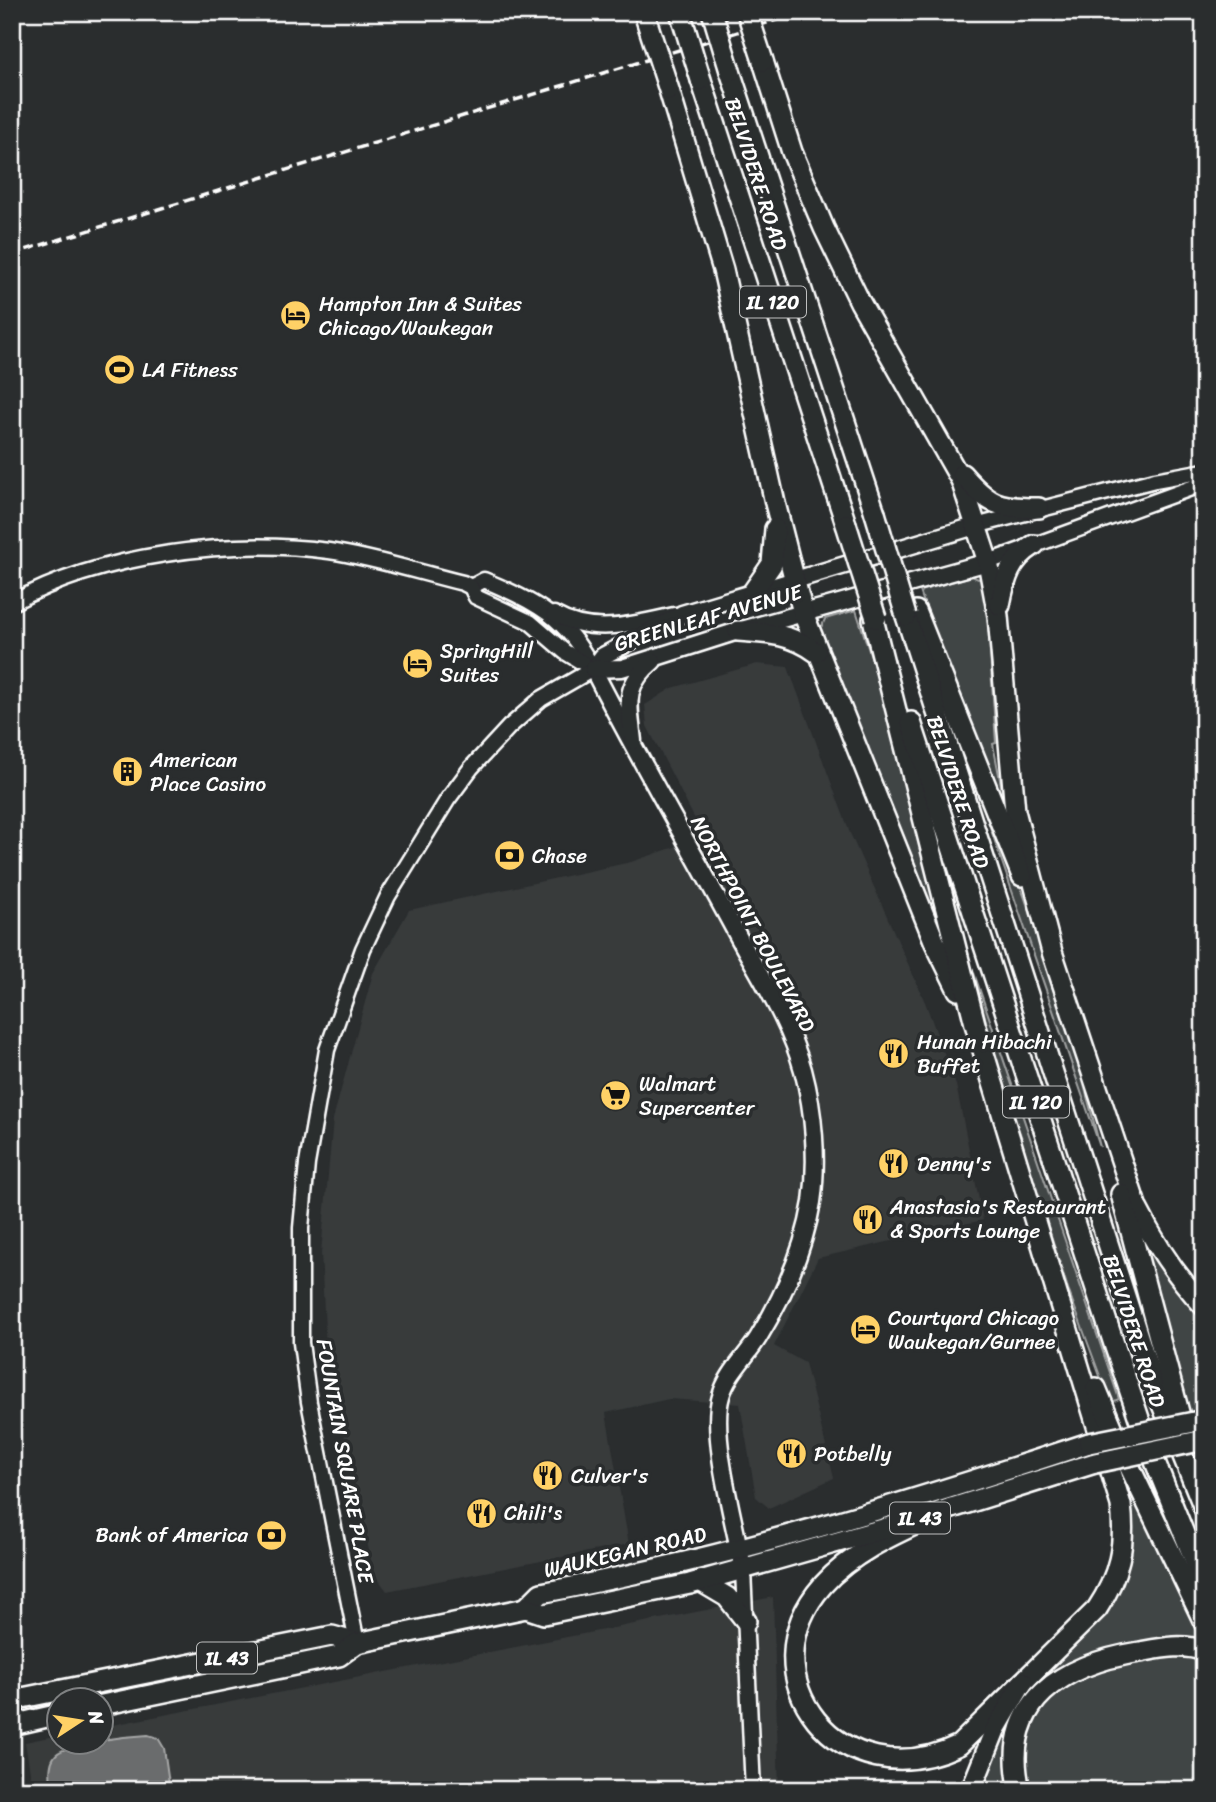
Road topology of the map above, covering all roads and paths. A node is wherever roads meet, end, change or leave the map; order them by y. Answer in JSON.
{"nodes":[{"id":1,"x":680,"y":12,"type":"edge"},
{"id":2,"x":712,"y":12,"type":"edge"},
{"id":3,"x":747,"y":12,"type":"edge"},
{"id":4,"x":645,"y":14,"type":"edge"},
{"id":5,"x":952,"y":463,"type":"junction"},
{"id":6,"x":1204,"y":471,"type":"edge"},
{"id":7,"x":1204,"y":481,"type":"edge"},
{"id":8,"x":775,"y":503,"type":"junction"},
{"id":9,"x":1039,"y":508,"type":"junction"},
{"id":10,"x":975,"y":526,"type":"junction"},
{"id":11,"x":1034,"y":545,"type":"junction"},
{"id":12,"x":988,"y":562,"type":"junction"},
{"id":13,"x":793,"y":581,"type":"junction"},
{"id":14,"x":471,"y":587,"type":"junction"},
{"id":15,"x":752,"y":593,"type":"junction"},
{"id":16,"x":12,"y":603,"type":"edge"},
{"id":17,"x":538,"y":605,"type":"junction"},
{"id":18,"x":803,"y":613,"type":"junction"},
{"id":19,"x":911,"y":613,"type":"junction"},
{"id":20,"x":682,"y":614,"type":"junction"},
{"id":21,"x":998,"y":616,"type":"junction"},
{"id":22,"x":875,"y":619,"type":"junction"},
{"id":23,"x":738,"y":631,"type":"junction"},
{"id":24,"x":816,"y":652,"type":"junction"},
{"id":25,"x":661,"y":655,"type":"junction"},
{"id":26,"x":593,"y":669,"type":"junction"},
{"id":27,"x":634,"y":751,"type":"junction"},
{"id":28,"x":1052,"y":952,"type":"junction"},
{"id":29,"x":975,"y":1024,"type":"junction"},
{"id":30,"x":1092,"y":1074,"type":"junction"},
{"id":31,"x":1051,"y":1265,"type":"junction"},
{"id":32,"x":1204,"y":1306,"type":"edge"},
{"id":33,"x":1204,"y":1419,"type":"edge"},
{"id":34,"x":1204,"y":1440,"type":"edge"},
{"id":35,"x":1204,"y":1506,"type":"edge"},
{"id":36,"x":951,"y":1508,"type":"junction"},
{"id":37,"x":739,"y":1550,"type":"junction"},
{"id":38,"x":743,"y":1570,"type":"junction"},
{"id":39,"x":700,"y":1581,"type":"junction"},
{"id":40,"x":1204,"y":1583,"type":"edge"},
{"id":41,"x":526,"y":1608,"type":"junction"},
{"id":42,"x":746,"y":1621,"type":"junction"},
{"id":43,"x":1204,"y":1622,"type":"edge"},
{"id":44,"x":357,"y":1643,"type":"junction"},
{"id":45,"x":1204,"y":1651,"type":"edge"},
{"id":46,"x":1023,"y":1682,"type":"junction"},
{"id":47,"x":12,"y":1700,"type":"edge"},
{"id":48,"x":116,"y":1702,"type":"edge"},
{"id":49,"x":46,"y":1717,"type":"edge"},
{"id":50,"x":12,"y":1725,"type":"edge"},
{"id":51,"x":753,"y":1790,"type":"edge"},
{"id":52,"x":971,"y":1790,"type":"edge"},
{"id":53,"x":1020,"y":1790,"type":"edge"}],
"edges":[{"from":1,"to":22,"type":"main road","name":"BELVIDERE ROAD","number":"IL 120","bridge":true},
{"from":2,"to":19,"type":"main road","name":"BELVIDERE ROAD","number":"IL 120","bridge":true},
{"from":3,"to":5,"type":"main road","bridge":true},
{"from":4,"to":8,"type":"main road","bridge":true},
{"from":5,"to":9,"type":"main road"},
{"from":5,"to":10,"type":"main road"},
{"from":6,"to":9,"type":"street"},
{"from":7,"to":11,"type":"street"},
{"from":8,"to":13,"type":"main road"},
{"from":8,"to":15,"type":"main road"},
{"from":9,"to":10,"type":"street"},
{"from":10,"to":12,"type":"main road"},
{"from":10,"to":13,"type":"main road","name":"GREENLEAF AVENUE"},
{"from":11,"to":12,"type":"street"},
{"from":11,"to":21,"type":"main road"},
{"from":12,"to":18,"type":"main road","name":"GREENLEAF AVENUE"},
{"from":12,"to":21,"type":"main road"},
{"from":13,"to":15,"type":"main road","name":"GREENLEAF AVENUE"},
{"from":13,"to":18,"type":"main road"},
{"from":14,"to":16,"type":"street"},
{"from":14,"to":17,"type":"street"},
{"from":14,"to":26,"type":"street"},
{"from":15,"to":20,"type":"main road","name":"GREENLEAF AVENUE"},
{"from":17,"to":20,"type":"street"},
{"from":17,"to":26,"type":"street"},
{"from":18,"to":23,"type":"main road","name":"GREENLEAF AVENUE"},
{"from":18,"to":24,"type":"main road"},
{"from":19,"to":28,"type":"main road"},
{"from":19,"to":35,"type":"main road","name":"BELVIDERE ROAD","number":"IL 120"},
{"from":20,"to":26,"type":"main road","name":"GREENLEAF AVENUE"},
{"from":21,"to":28,"type":"main road"},
{"from":22,"to":29,"type":"main road"},
{"from":22,"to":40,"type":"main road","name":"BELVIDERE ROAD","number":"IL 120"},
{"from":23,"to":24,"type":"main road"},
{"from":23,"to":25,"type":"main road","name":"GREENLEAF AVENUE"},
{"from":24,"to":29,"type":"main road"},
{"from":25,"to":26,"type":"main road","name":"GREENLEAF AVENUE"},
{"from":25,"to":27,"type":"main road"},
{"from":26,"to":27,"type":"main road","name":"NORTHPOINT BOULEVARD"},
{"from":26,"to":44,"type":"street","name":"FOUNTAIN SQUARE PLACE"},
{"from":27,"to":37,"type":"main road","name":"NORTHPOINT BOULEVARD"},
{"from":28,"to":30,"type":"main road"},
{"from":29,"to":31,"type":"main road"},
{"from":30,"to":32,"type":"main road"},
{"from":30,"to":35,"type":"main road"},
{"from":31,"to":43,"type":"main road"},
{"from":31,"to":46,"type":"main road"},
{"from":33,"to":37,"type":"main road","number":"IL 43","bridge":true},
{"from":34,"to":36,"type":"main road","number":"IL 43","bridge":true},
{"from":36,"to":38,"type":"main road","number":"IL 43"},
{"from":36,"to":46,"type":"main road"},
{"from":37,"to":38,"type":"main road","name":"NORTHPOINT BOULEVARD"},
{"from":37,"to":41,"type":"main road","name":"WAUKEGAN ROAD"},
{"from":38,"to":39,"type":"main road","name":"WAUKEGAN ROAD","number":"IL 43"},
{"from":38,"to":42,"type":"street"},
{"from":39,"to":41,"type":"main road","name":"WAUKEGAN ROAD","number":"IL 43"},
{"from":39,"to":42,"type":"main road"},
{"from":41,"to":44,"type":"main road","name":"WAUKEGAN ROAD","number":"IL 43"},
{"from":42,"to":51,"type":"street"},
{"from":44,"to":47,"type":"main road","name":"WAUKEGAN ROAD","number":"IL 43"},
{"from":44,"to":48,"type":"main road","name":"WAUKEGAN ROAD","number":"IL 43"},
{"from":45,"to":53,"type":"main road"},
{"from":46,"to":52,"type":"main road"},
{"from":49,"to":50,"type":"main road"}]}
